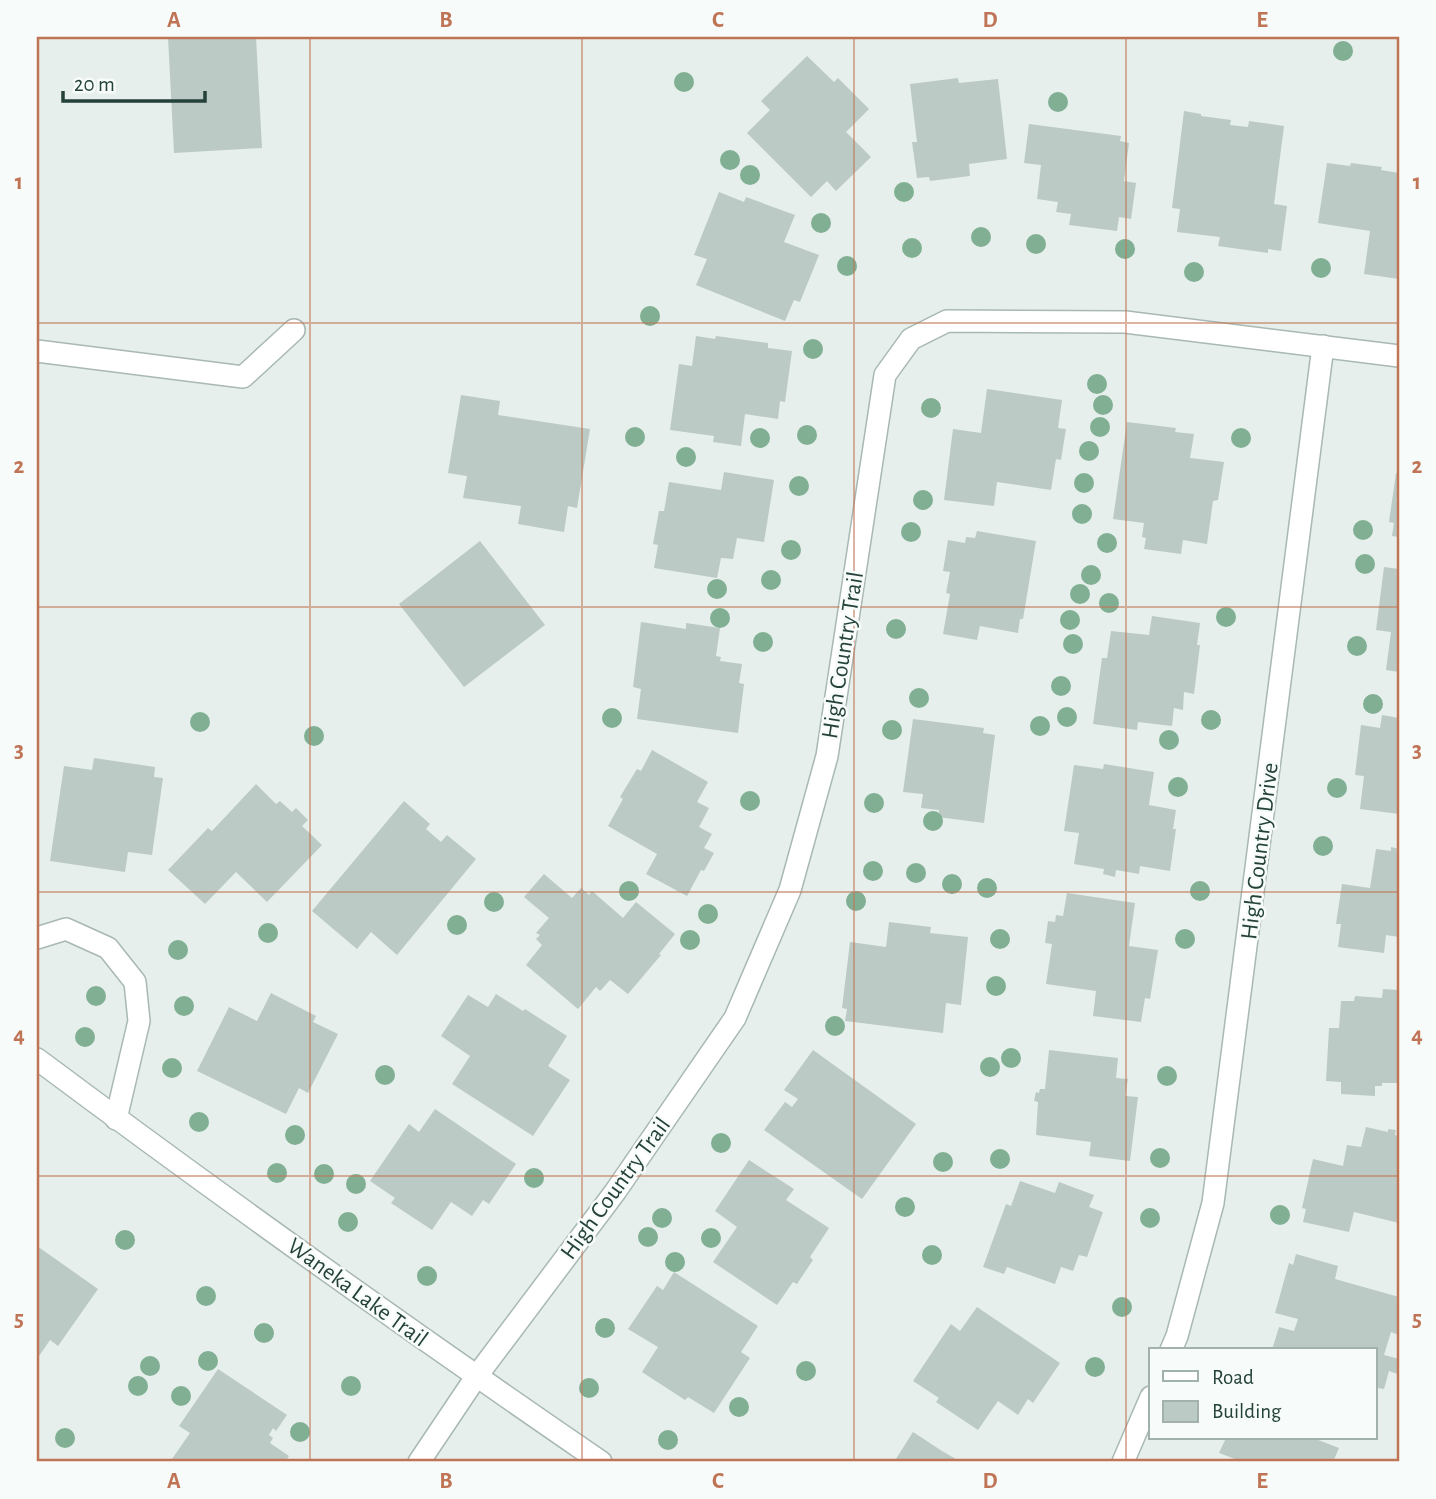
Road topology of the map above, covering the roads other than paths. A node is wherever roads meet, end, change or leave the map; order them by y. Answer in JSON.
{"nodes":[{"id":1,"x":294,"y":330,"type":"dead end"},
{"id":2,"x":1323,"y":346,"type":"junction"},
{"id":3,"x":37,"y":351,"type":"edge"},
{"id":4,"x":1399,"y":356,"type":"edge"},
{"id":5,"x":37,"y":938,"type":"edge"},
{"id":6,"x":37,"y":1059,"type":"edge"},
{"id":7,"x":117,"y":1119,"type":"junction"},
{"id":8,"x":1172,"y":1348,"type":"edge"},
{"id":9,"x":476,"y":1377,"type":"junction"},
{"id":10,"x":1149,"y":1402,"type":"edge"},
{"id":11,"x":419,"y":1462,"type":"edge"},
{"id":12,"x":601,"y":1462,"type":"edge"},
{"id":13,"x":1123,"y":1462,"type":"edge"}],
"edges":[{"from":1,"to":3,"type":"street"},
{"from":2,"to":4,"type":"street","name":"High Country Trail"},
{"from":2,"to":8,"type":"street","name":"High Country Drive"},
{"from":2,"to":9,"type":"street","name":"High Country Trail"},
{"from":5,"to":7,"type":"street"},
{"from":6,"to":7,"type":"street","name":"Waneka Lake Trail"},
{"from":7,"to":9,"type":"street","name":"Waneka Lake Trail"},
{"from":9,"to":11,"type":"street","name":"High Country Trail"},
{"from":9,"to":12,"type":"street","name":"Waneka Lake Trail"},
{"from":10,"to":13,"type":"street"}]}
